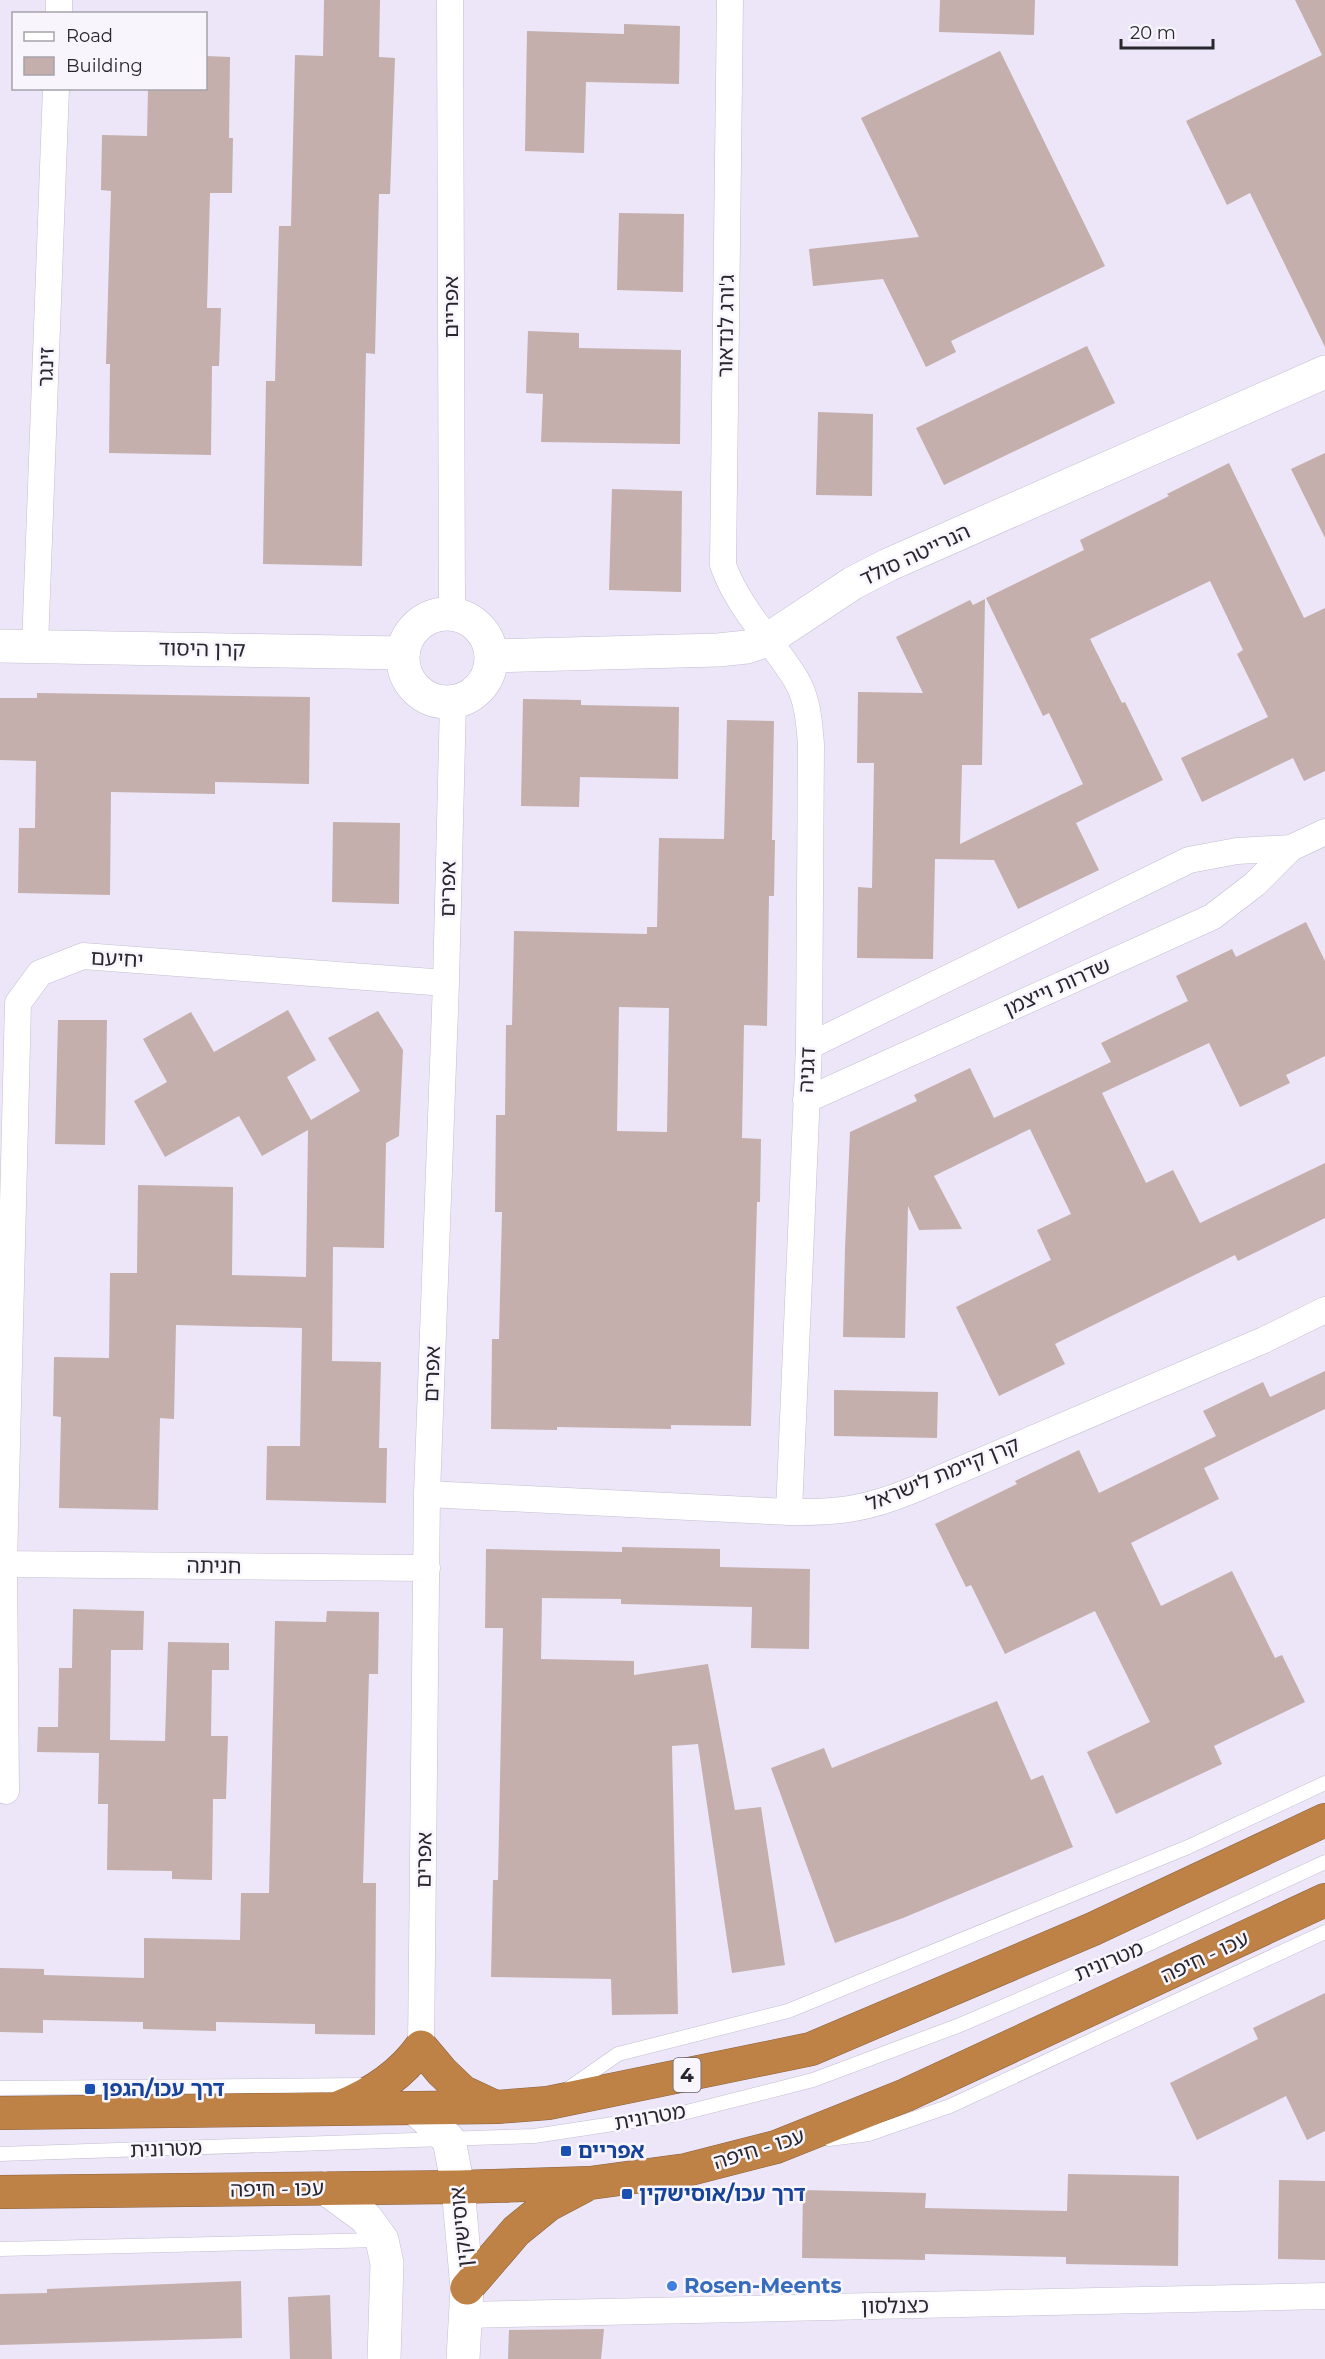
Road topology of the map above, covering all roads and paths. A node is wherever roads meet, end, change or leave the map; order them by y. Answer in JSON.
{"nodes":[{"id":1,"x":450,"y":0,"type":"edge"},
{"id":2,"x":730,"y":0,"type":"edge"},
{"id":3,"x":56,"y":90,"type":"edge"},
{"id":4,"x":1325,"y":372,"type":"edge"},
{"id":5,"x":452,"y":615,"type":"junction"},
{"id":6,"x":767,"y":640,"type":"junction"},
{"id":7,"x":0,"y":646,"type":"edge"},
{"id":8,"x":35,"y":646,"type":"junction"},
{"id":9,"x":403,"y":653,"type":"junction"},
{"id":10,"x":491,"y":656,"type":"junction"},
{"id":11,"x":453,"y":702,"type":"junction"},
{"id":12,"x":1325,"y":832,"type":"edge"},
{"id":13,"x":1291,"y":848,"type":"junction"},
{"id":14,"x":446,"y":982,"type":"junction"},
{"id":15,"x":809,"y":1046,"type":"junction"},
{"id":16,"x":806,"y":1100,"type":"junction"},
{"id":17,"x":1325,"y":1310,"type":"edge"},
{"id":18,"x":427,"y":1494,"type":"junction"},
{"id":19,"x":789,"y":1512,"type":"junction"},
{"id":20,"x":2,"y":1564,"type":"edge"},
{"id":21,"x":428,"y":1568,"type":"junction"},
{"id":22,"x":1325,"y":1783,"type":"edge"},
{"id":23,"x":6,"y":1791,"type":"dead end"},
{"id":24,"x":1325,"y":1820,"type":"edge"},
{"id":25,"x":1325,"y":1862,"type":"edge"},
{"id":26,"x":1325,"y":1900,"type":"edge"},
{"id":27,"x":1325,"y":1932,"type":"edge"},
{"id":28,"x":421,"y":2047,"type":"junction"},
{"id":29,"x":382,"y":2085,"type":"junction"},
{"id":30,"x":0,"y":2088,"type":"edge"},
{"id":31,"x":548,"y":2103,"type":"junction"},
{"id":32,"x":497,"y":2107,"type":"junction"},
{"id":33,"x":416,"y":2109,"type":"junction"},
{"id":34,"x":333,"y":2110,"type":"junction"},
{"id":35,"x":0,"y":2113,"type":"edge"},
{"id":36,"x":449,"y":2140,"type":"junction"},
{"id":37,"x":776,"y":2147,"type":"junction"},
{"id":38,"x":0,"y":2154,"type":"edge"},
{"id":39,"x":590,"y":2183,"type":"junction"},
{"id":40,"x":458,"y":2187,"type":"junction"},
{"id":41,"x":325,"y":2188,"type":"junction"},
{"id":42,"x":0,"y":2192,"type":"edge"},
{"id":43,"x":382,"y":2240,"type":"junction"},
{"id":44,"x":0,"y":2249,"type":"edge"},
{"id":45,"x":1325,"y":2296,"type":"edge"},
{"id":46,"x":466,"y":2302,"type":"junction"},
{"id":47,"x":384,"y":2359,"type":"edge"},
{"id":48,"x":463,"y":2359,"type":"edge"}],
"edges":[{"from":1,"to":5,"type":"street","name":"אפריים"},
{"from":2,"to":6,"type":"street","name":"ג'ורג לנדאור"},
{"from":3,"to":8,"type":"street","name":"זינגר"},
{"from":4,"to":6,"type":"street","name":"הנרייטה סולד"},
{"from":5,"to":9,"type":"street"},
{"from":5,"to":10,"type":"street"},
{"from":6,"to":10,"type":"street","name":"הנרייטה סולד"},
{"from":6,"to":15,"type":"street","name":"דגניה"},
{"from":7,"to":8,"type":"street","name":"קרן היסוד"},
{"from":8,"to":9,"type":"street","name":"קרן היסוד"},
{"from":9,"to":11,"type":"street"},
{"from":10,"to":11,"type":"street"},
{"from":11,"to":14,"type":"street","name":"אפרים"},
{"from":12,"to":13,"type":"street","name":"שדרות וייצמן"},
{"from":13,"to":15,"type":"street","name":"שדרות וייצמן"},
{"from":13,"to":16,"type":"street","name":"שדרות וייצמן"},
{"from":14,"to":18,"type":"street","name":"אפרים"},
{"from":14,"to":20,"type":"street","name":"יחיעם"},
{"from":15,"to":16,"type":"street","name":"דגניה"},
{"from":16,"to":19,"type":"street","name":"דגניה"},
{"from":17,"to":19,"type":"street","name":"קרן קיימת לישראל"},
{"from":18,"to":19,"type":"street","name":"קרן קיימת לישראל"},
{"from":18,"to":21,"type":"street","name":"אפרים"},
{"from":20,"to":21,"type":"street","name":"חניתה"},
{"from":20,"to":23,"type":"street","name":"יחיעם"},
{"from":21,"to":28,"type":"street","name":"אפרים"},
{"from":22,"to":31,"type":"lane"},
{"from":24,"to":31,"type":"highway","number":"4"},
{"from":25,"to":36,"type":"lane","name":"מטרונית"},
{"from":26,"to":37,"type":"highway","name":"עכו - חיפה"},
{"from":27,"to":37,"type":"lane"},
{"from":28,"to":29,"type":"highway"},
{"from":28,"to":32,"type":"highway"},
{"from":29,"to":30,"type":"lane"},
{"from":29,"to":34,"type":"highway"},
{"from":31,"to":32,"type":"highway","number":"4"},
{"from":32,"to":33,"type":"highway","number":"4"},
{"from":33,"to":34,"type":"highway","number":"4"},
{"from":33,"to":36,"type":"street"},
{"from":34,"to":35,"type":"highway","number":"4"},
{"from":36,"to":38,"type":"lane","name":"מטרונית"},
{"from":36,"to":40,"type":"street","name":"אוסישקין"},
{"from":37,"to":39,"type":"highway","name":"עכו - חיפה"},
{"from":39,"to":40,"type":"highway","name":"עכו - חיפה"},
{"from":39,"to":46,"type":"highway"},
{"from":40,"to":41,"type":"highway","name":"עכו - חיפה"},
{"from":40,"to":46,"type":"street","name":"אוסישקין"},
{"from":41,"to":42,"type":"highway","name":"עכו - חיפה"},
{"from":41,"to":43,"type":"street"},
{"from":43,"to":44,"type":"lane"},
{"from":43,"to":47,"type":"street"},
{"from":45,"to":46,"type":"street","name":"כצנלסון"},
{"from":46,"to":48,"type":"street","name":"אוסישקין"}]}
